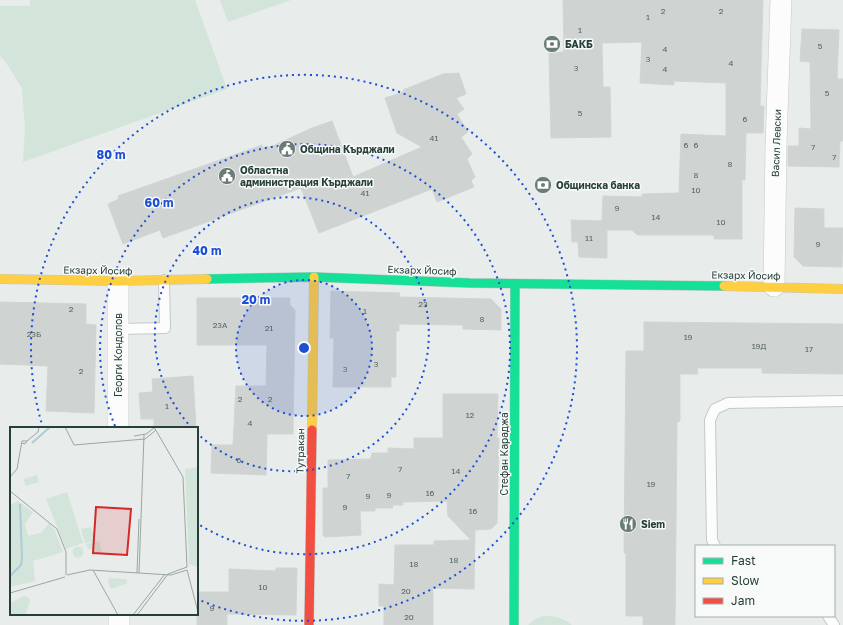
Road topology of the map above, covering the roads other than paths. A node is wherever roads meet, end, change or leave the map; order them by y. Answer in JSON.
{"nodes":[{"id":1,"x":781,"y":0,"type":"edge"},
{"id":2,"x":314,"y":277,"type":"junction"},
{"id":3,"x":0,"y":279,"type":"edge"},
{"id":4,"x":164,"y":280,"type":"junction"},
{"id":5,"x":118,"y":281,"type":"junction"},
{"id":6,"x":515,"y":284,"type":"junction"},
{"id":7,"x":774,"y":286,"type":"junction"},
{"id":8,"x":843,"y":289,"type":"edge"},
{"id":9,"x":119,"y":329,"type":"junction"},
{"id":10,"x":843,"y":401,"type":"edge"},
{"id":11,"x":118,"y":427,"type":"edge"},
{"id":12,"x":714,"y":545,"type":"edge"},
{"id":13,"x":309,"y":625,"type":"edge"},
{"id":14,"x":514,"y":625,"type":"edge"}],
"edges":[{"from":1,"to":7,"type":"street","name":"Васил Левски"},
{"from":2,"to":4,"type":"street","name":"Екзарх Йосиф"},
{"from":2,"to":6,"type":"street","name":"Екзарх Йосиф"},
{"from":2,"to":13,"type":"street","name":"Тутракан"},
{"from":3,"to":5,"type":"street","name":"Екзарх Йосиф"},
{"from":4,"to":5,"type":"street","name":"Екзарх Йосиф"},
{"from":4,"to":9,"type":"lane"},
{"from":5,"to":9,"type":"street","name":"Георги Кондолов"},
{"from":6,"to":7,"type":"street","name":"Екзарх Йосиф"},
{"from":6,"to":14,"type":"street","name":"Стефан Караджа"},
{"from":7,"to":8,"type":"street","name":"Екзарх Йосиф"},
{"from":9,"to":11,"type":"street","name":"Георги Кондолов"},
{"from":10,"to":12,"type":"lane"}]}
